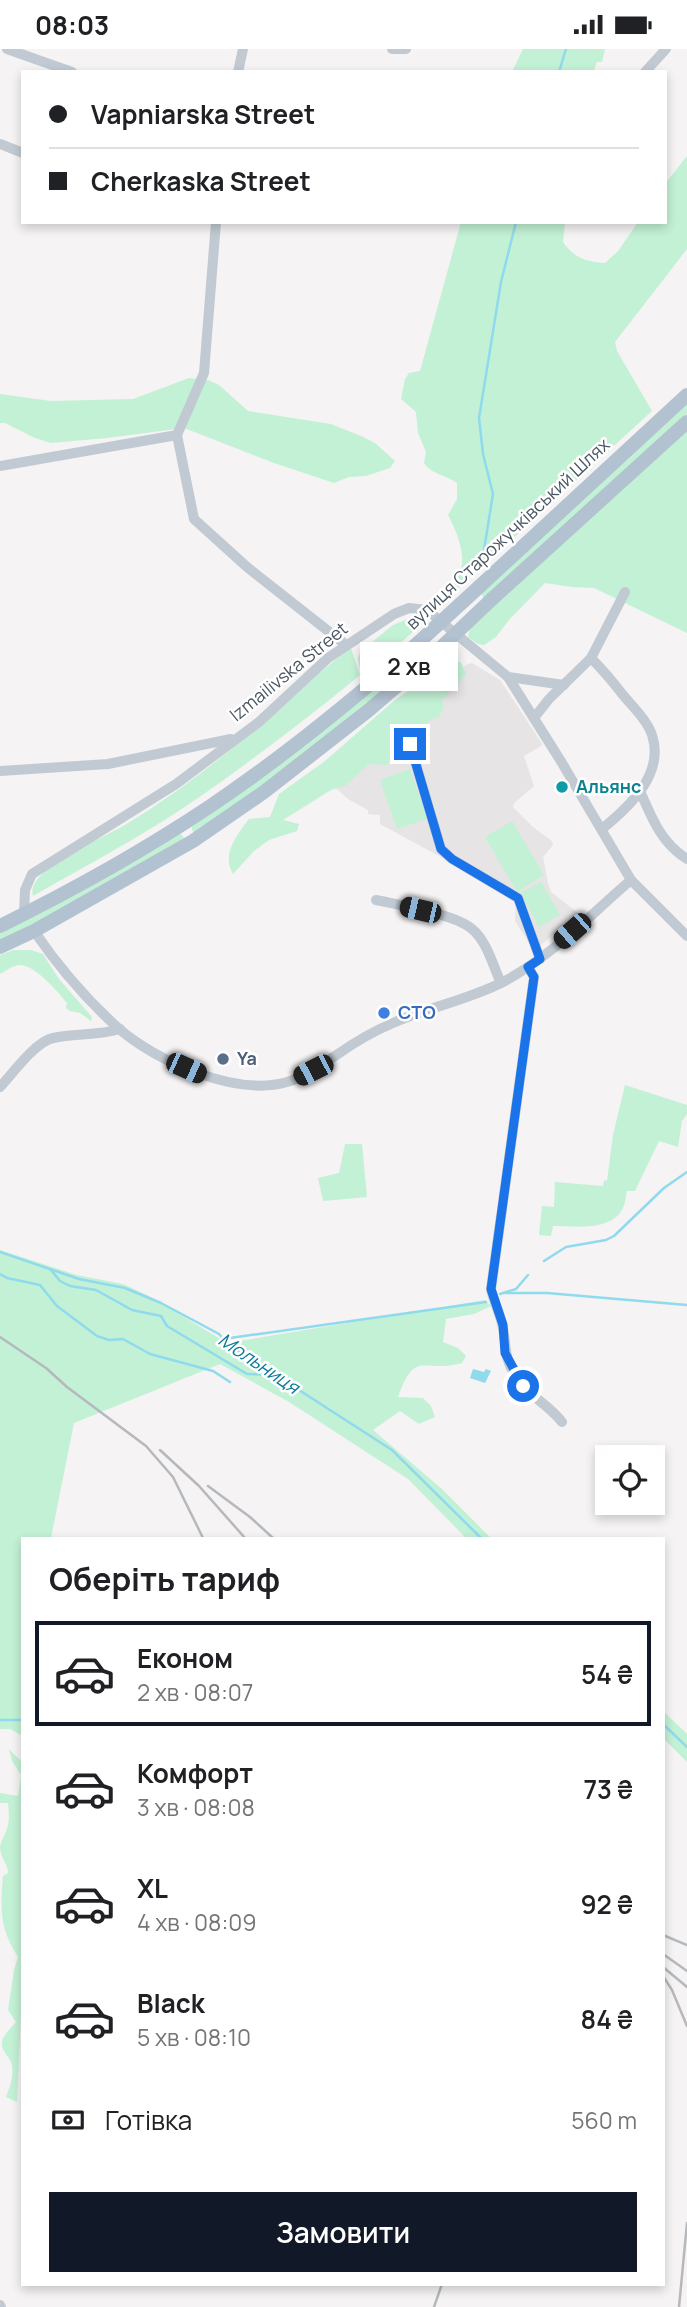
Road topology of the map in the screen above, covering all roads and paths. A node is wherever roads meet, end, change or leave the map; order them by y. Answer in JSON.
{"nodes":[{"id":1,"x":7,"y":49,"type":"edge"},
{"id":2,"x":243,"y":49,"type":"edge"},
{"id":3,"x":392,"y":49,"type":"edge"},
{"id":4,"x":406,"y":49,"type":"edge"},
{"id":5,"x":666,"y":49,"type":"edge"},
{"id":6,"x":66,"y":70,"type":"edge"},
{"id":7,"x":238,"y":70,"type":"edge"},
{"id":8,"x":647,"y":70,"type":"edge"},
{"id":9,"x":0,"y":144,"type":"edge"},
{"id":10,"x":21,"y":152,"type":"edge"},
{"id":11,"x":216,"y":224,"type":"edge"},
{"id":12,"x":687,"y":395,"type":"edge"},
{"id":13,"x":687,"y":422,"type":"edge"},
{"id":14,"x":177,"y":435,"type":"junction"},
{"id":15,"x":0,"y":465,"type":"edge"},
{"id":16,"x":625,"y":591,"type":"dead end"},
{"id":17,"x":346,"y":645,"type":"junction"},
{"id":18,"x":407,"y":652,"type":"junction"},
{"id":19,"x":592,"y":658,"type":"junction"},
{"id":20,"x":420,"y":667,"type":"junction"},
{"id":21,"x":508,"y":677,"type":"junction"},
{"id":22,"x":564,"y":685,"type":"junction"},
{"id":23,"x":534,"y":718,"type":"junction"},
{"id":24,"x":237,"y":737,"type":"junction"},
{"id":25,"x":410,"y":744,"type":"dead end"},
{"id":26,"x":0,"y":771,"type":"edge"},
{"id":27,"x":640,"y":791,"type":"junction"},
{"id":28,"x":183,"y":824,"type":"junction"},
{"id":29,"x":602,"y":829,"type":"junction"},
{"id":30,"x":193,"y":841,"type":"junction"},
{"id":31,"x":687,"y":859,"type":"edge"},
{"id":32,"x":631,"y":880,"type":"junction"},
{"id":33,"x":376,"y":900,"type":"dead end"},
{"id":34,"x":24,"y":914,"type":"junction"},
{"id":35,"x":0,"y":926,"type":"edge"},
{"id":36,"x":34,"y":931,"type":"junction"},
{"id":37,"x":687,"y":936,"type":"edge"},
{"id":38,"x":0,"y":947,"type":"edge"},
{"id":39,"x":540,"y":959,"type":"junction"},
{"id":40,"x":528,"y":967,"type":"junction"},
{"id":41,"x":501,"y":983,"type":"junction"},
{"id":42,"x":120,"y":1029,"type":"junction"},
{"id":43,"x":0,"y":1087,"type":"edge"},
{"id":44,"x":562,"y":1422,"type":"dead end"}],
"edges":[{"from":1,"to":6,"type":"street"},
{"from":2,"to":7,"type":"street"},
{"from":3,"to":4,"type":"street"},
{"from":5,"to":8,"type":"street"},
{"from":9,"to":10,"type":"street"},
{"from":11,"to":14,"type":"street"},
{"from":12,"to":18,"type":"main road","name":"вулиця Старожучківський Шлях","bridge":true},
{"from":13,"to":20,"type":"main road","name":"вулиця Старожучківський Шлях","bridge":true},
{"from":14,"to":15,"type":"street"},
{"from":14,"to":17,"type":"street"},
{"from":16,"to":19,"type":"street"},
{"from":17,"to":21,"type":"street","name":"Izmailivska Street"},
{"from":17,"to":24,"type":"street","name":"Izmailivska Street"},
{"from":18,"to":20,"type":"main road"},
{"from":18,"to":28,"type":"main road","name":"вулиця Старожучківський Шлях"},
{"from":19,"to":22,"type":"street"},
{"from":19,"to":27,"type":"street"},
{"from":20,"to":30,"type":"main road","name":"вулиця Старожучківський Шлях"},
{"from":21,"to":22,"type":"street"},
{"from":21,"to":23,"type":"street"},
{"from":22,"to":23,"type":"street"},
{"from":23,"to":29,"type":"street"},
{"from":24,"to":26,"type":"street","name":"Izmailivska Street"},
{"from":24,"to":34,"type":"street"},
{"from":25,"to":39,"type":"street"},
{"from":27,"to":29,"type":"street"},
{"from":27,"to":31,"type":"street"},
{"from":28,"to":30,"type":"main road"},
{"from":28,"to":34,"type":"main road","name":"вулиця Старожучківський Шлях"},
{"from":29,"to":32,"type":"street"},
{"from":30,"to":36,"type":"main road","name":"вулиця Старожучківський Шлях"},
{"from":32,"to":37,"type":"street"},
{"from":32,"to":39,"type":"street"},
{"from":33,"to":41,"type":"street"},
{"from":34,"to":35,"type":"main road","name":"вулиця Старожучківський Шлях"},
{"from":36,"to":38,"type":"main road","name":"вулиця Старожучківський Шлях"},
{"from":36,"to":42,"type":"street"},
{"from":39,"to":40,"type":"street"},
{"from":40,"to":41,"type":"street"},
{"from":40,"to":44,"type":"street"},
{"from":41,"to":42,"type":"street"},
{"from":42,"to":43,"type":"street"}]}
